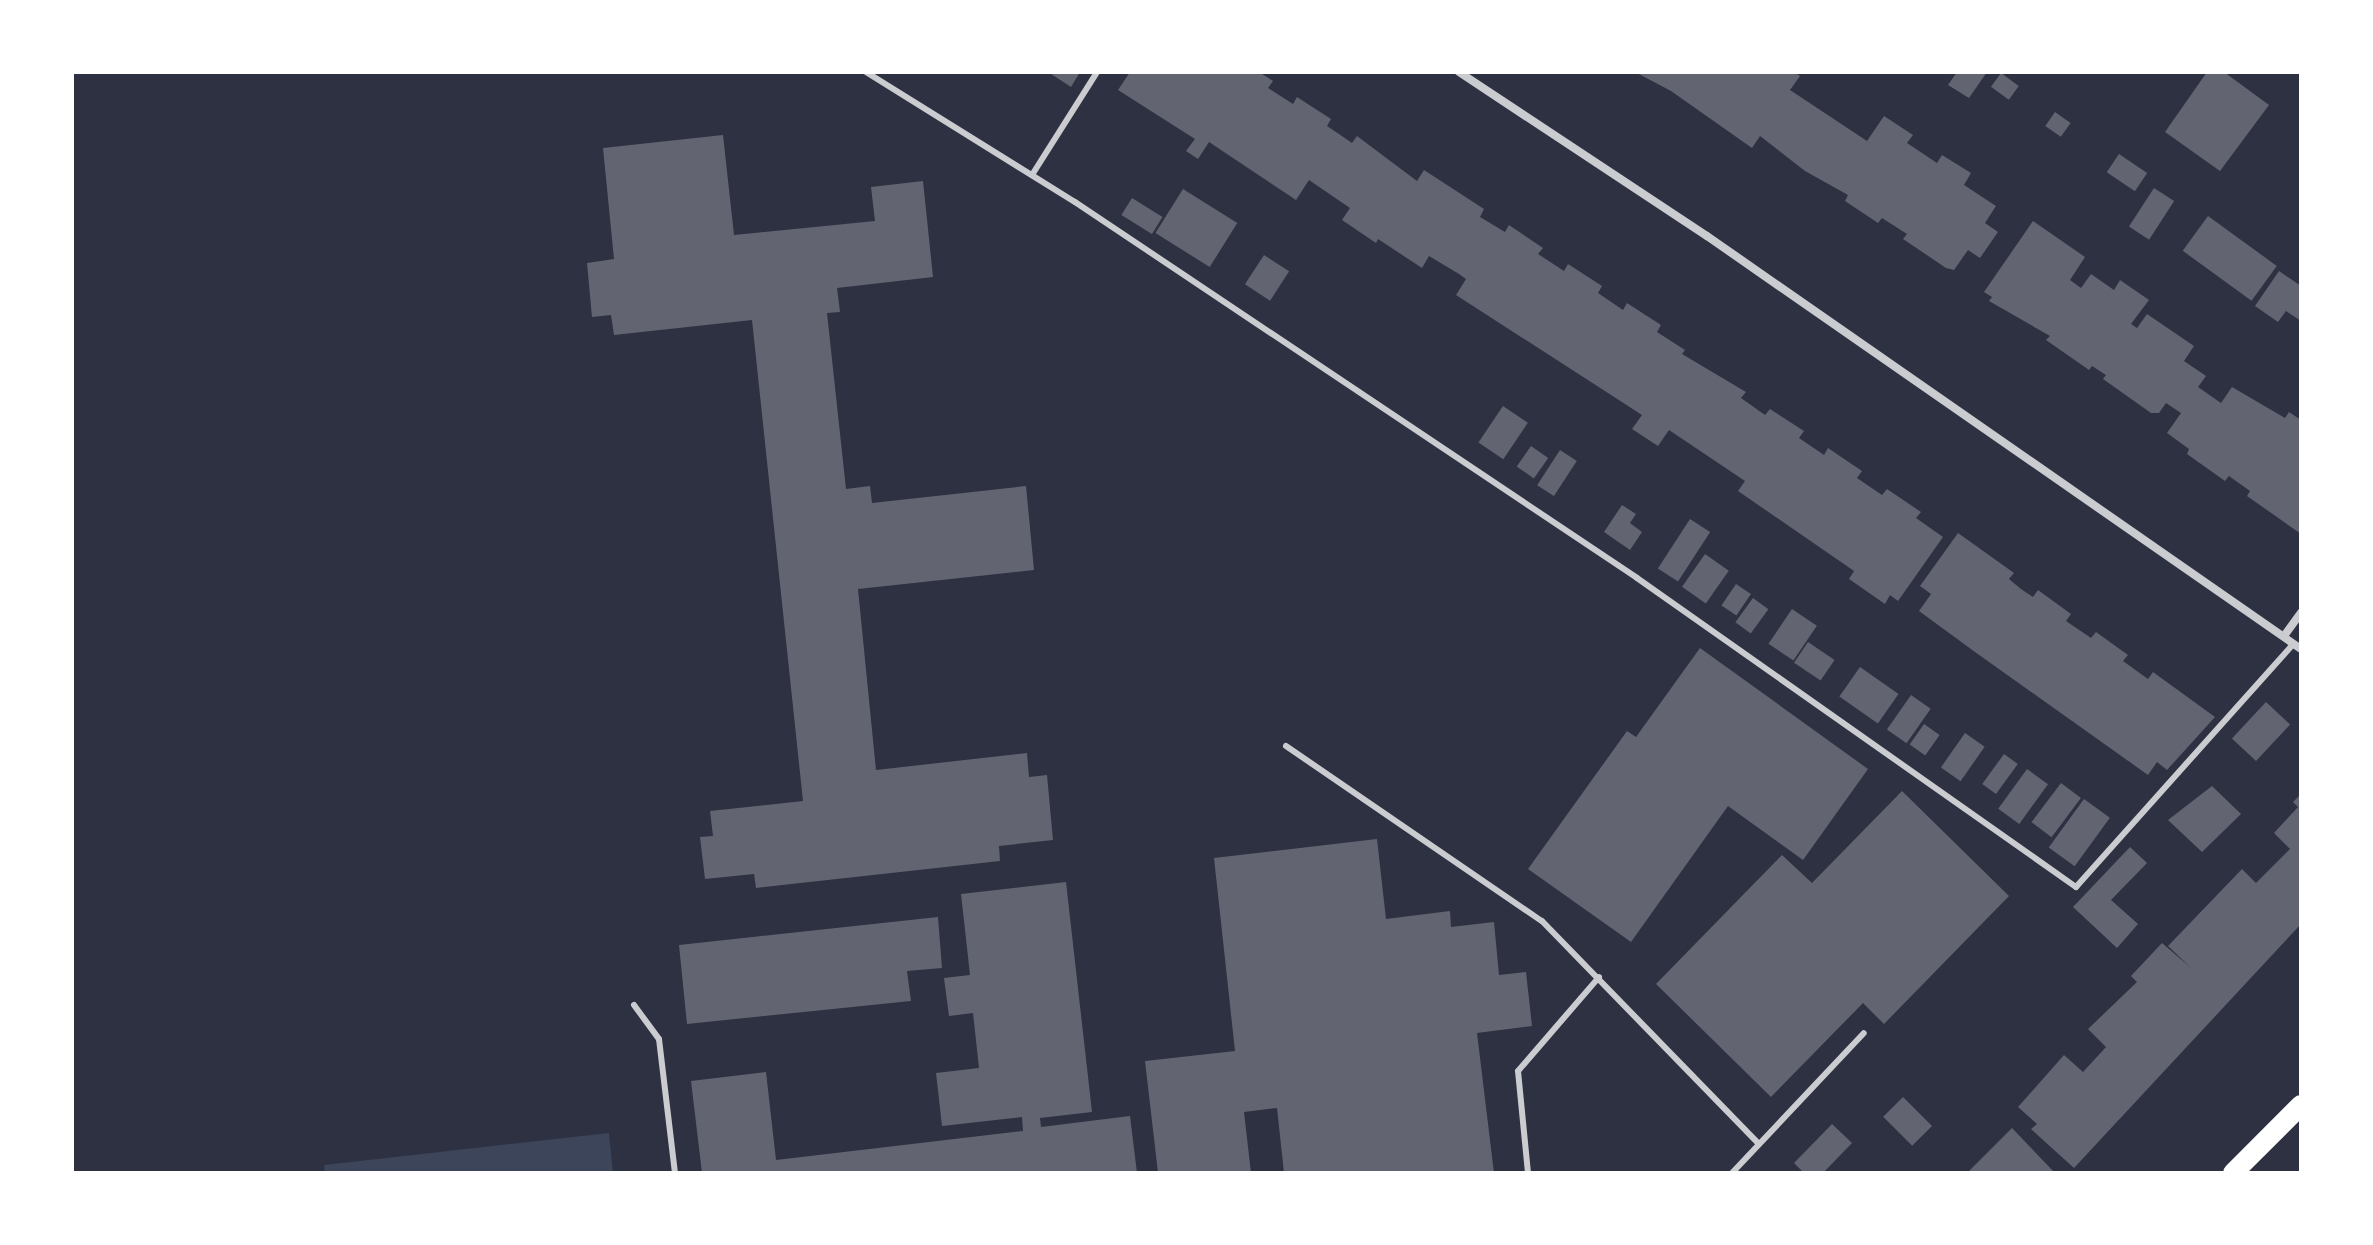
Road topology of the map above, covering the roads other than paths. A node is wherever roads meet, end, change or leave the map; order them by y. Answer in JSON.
{"nodes":[{"id":1,"x":866,"y":72,"type":"edge"},
{"id":2,"x":1097,"y":72,"type":"edge"},
{"id":3,"x":1459,"y":72,"type":"edge"},
{"id":4,"x":1032,"y":175,"type":"junction"},
{"id":5,"x":2301,"y":613,"type":"edge"},
{"id":6,"x":2284,"y":636,"type":"junction"},
{"id":7,"x":2297,"y":646,"type":"edge"},
{"id":8,"x":1286,"y":746,"type":"dead end"},
{"id":9,"x":1599,"y":977,"type":"junction"},
{"id":10,"x":634,"y":1005,"type":"dead end"},
{"id":11,"x":1864,"y":1033,"type":"dead end"},
{"id":12,"x":2301,"y":1105,"type":"edge"},
{"id":13,"x":1759,"y":1144,"type":"junction"},
{"id":14,"x":675,"y":1173,"type":"edge"},
{"id":15,"x":1528,"y":1173,"type":"edge"},
{"id":16,"x":1732,"y":1173,"type":"edge"},
{"id":17,"x":2233,"y":1173,"type":"edge"}],
"edges":[{"from":1,"to":4,"type":"lane"},
{"from":2,"to":4,"type":"lane"},
{"from":3,"to":6,"type":"street"},
{"from":4,"to":7,"type":"lane"},
{"from":5,"to":6,"type":"street"},
{"from":6,"to":7,"type":"street"},
{"from":8,"to":9,"type":"lane"},
{"from":9,"to":13,"type":"lane"},
{"from":9,"to":15,"type":"lane"},
{"from":10,"to":14,"type":"lane"},
{"from":11,"to":13,"type":"lane"},
{"from":12,"to":17,"type":"main road"},
{"from":13,"to":16,"type":"lane"}]}
